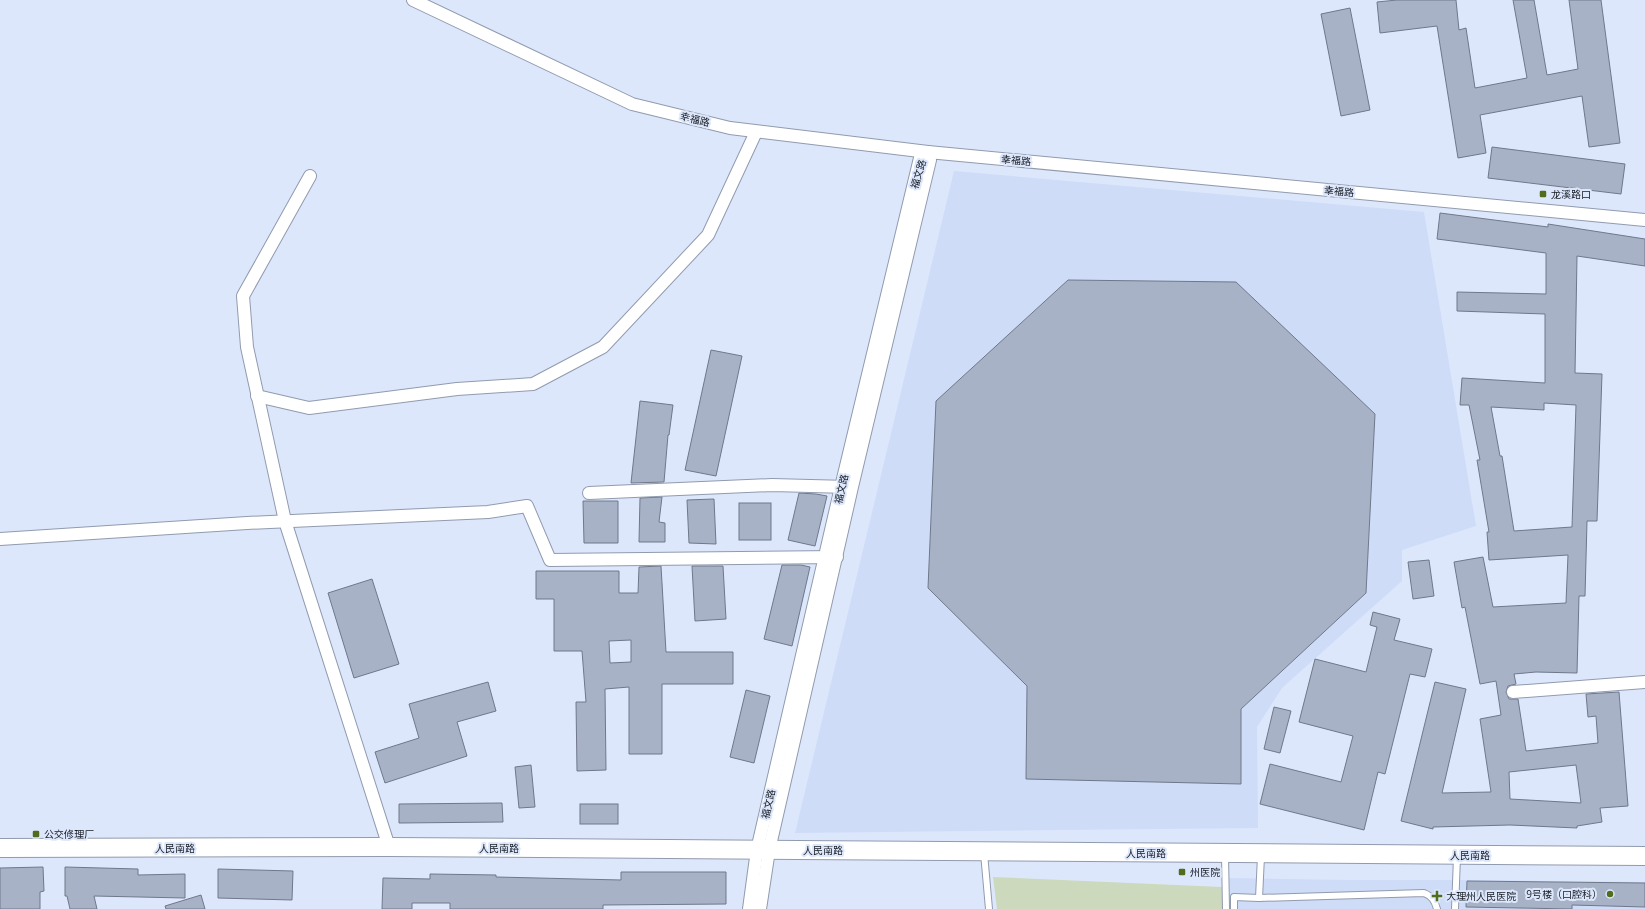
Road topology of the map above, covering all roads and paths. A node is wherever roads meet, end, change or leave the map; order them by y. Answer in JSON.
{"nodes":[{"id":1,"x":413,"y":0,"type":"edge"},
{"id":2,"x":756,"y":132,"type":"junction"},
{"id":3,"x":928,"y":152,"type":"junction"},
{"id":4,"x":310,"y":176,"type":"dead end"},
{"id":5,"x":1645,"y":220,"type":"edge"},
{"id":6,"x":258,"y":396,"type":"junction"},
{"id":7,"x":847,"y":487,"type":"junction"},
{"id":8,"x":589,"y":493,"type":"dead end"},
{"id":9,"x":284,"y":521,"type":"junction"},
{"id":10,"x":0,"y":539,"type":"edge"},
{"id":11,"x":831,"y":557,"type":"junction"},
{"id":12,"x":1645,"y":682,"type":"edge"},
{"id":13,"x":1513,"y":692,"type":"dead end"},
{"id":14,"x":389,"y":847,"type":"junction"},
{"id":15,"x":0,"y":848,"type":"edge"},
{"id":16,"x":763,"y":850,"type":"junction"},
{"id":17,"x":984,"y":852,"type":"junction"},
{"id":18,"x":1225,"y":853,"type":"junction"},
{"id":19,"x":1261,"y":853,"type":"junction"},
{"id":20,"x":1456,"y":855,"type":"junction"},
{"id":21,"x":1645,"y":856,"type":"edge"},
{"id":22,"x":1259,"y":898,"type":"junction"},
{"id":23,"x":749,"y":909,"type":"edge"},
{"id":24,"x":760,"y":909,"type":"edge"},
{"id":25,"x":989,"y":909,"type":"edge"},
{"id":26,"x":1226,"y":909,"type":"edge"},
{"id":27,"x":1234,"y":909,"type":"edge"},
{"id":28,"x":1437,"y":909,"type":"edge"},
{"id":29,"x":1455,"y":909,"type":"edge"}],
"edges":[{"from":1,"to":2,"type":"street","name":"幸福路"},
{"from":2,"to":3,"type":"street","name":"幸福路"},
{"from":2,"to":6,"type":"street"},
{"from":3,"to":5,"type":"street","name":"幸福路"},
{"from":3,"to":7,"type":"street","name":"福文路"},
{"from":4,"to":6,"type":"street"},
{"from":6,"to":9,"type":"street"},
{"from":7,"to":8,"type":"street"},
{"from":7,"to":11,"type":"street","name":"福文路"},
{"from":9,"to":10,"type":"street"},
{"from":9,"to":11,"type":"street"},
{"from":9,"to":14,"type":"street"},
{"from":11,"to":16,"type":"street","name":"福文路"},
{"from":12,"to":13,"type":"street"},
{"from":14,"to":15,"type":"main road","name":"人民南路"},
{"from":14,"to":16,"type":"main road","name":"人民南路"},
{"from":16,"to":17,"type":"main road","name":"人民南路"},
{"from":16,"to":23,"type":"street","name":"福文路"},
{"from":16,"to":24,"type":"street","name":"福文路"},
{"from":17,"to":18,"type":"main road","name":"人民南路"},
{"from":17,"to":25,"type":"lane"},
{"from":18,"to":19,"type":"main road","name":"人民南路"},
{"from":18,"to":26,"type":"lane"},
{"from":19,"to":20,"type":"main road","name":"人民南路"},
{"from":19,"to":22,"type":"lane"},
{"from":20,"to":21,"type":"main road","name":"人民南路"},
{"from":20,"to":29,"type":"lane"},
{"from":22,"to":27,"type":"lane"},
{"from":22,"to":28,"type":"lane"}]}
